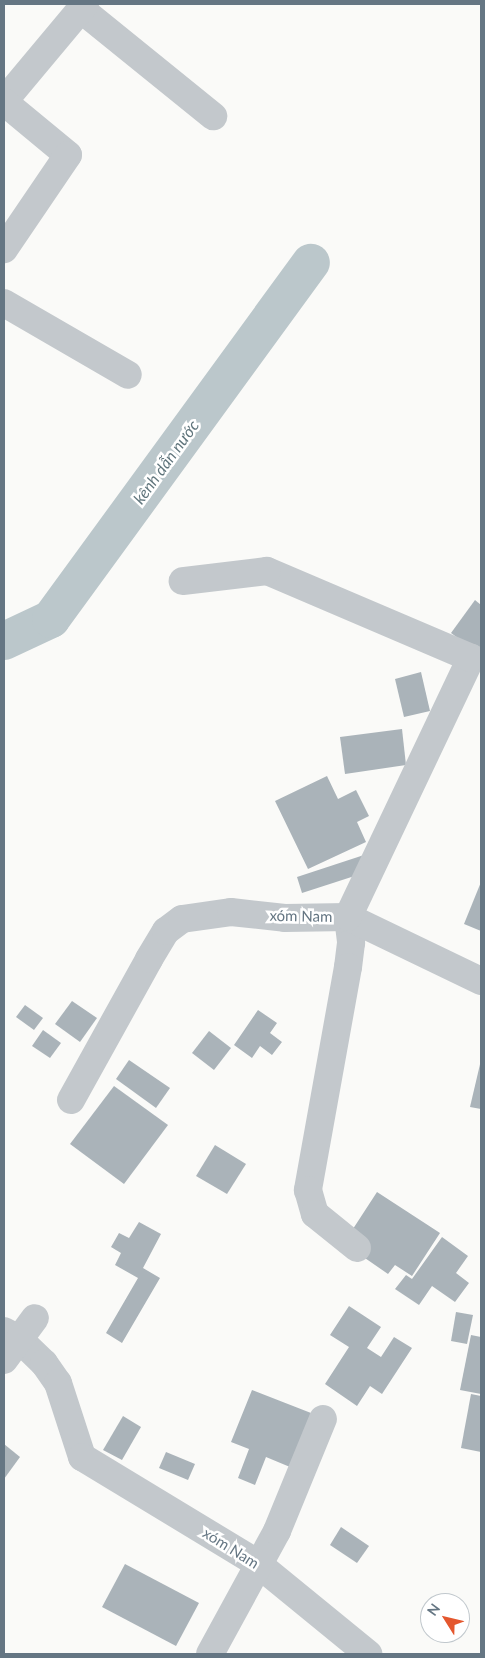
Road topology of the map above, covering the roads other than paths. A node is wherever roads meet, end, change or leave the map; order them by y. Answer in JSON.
{"nodes":[{"id":1,"x":84,"y":7,"type":"edge"},
{"id":2,"x":4,"y":102,"type":"edge"},
{"id":3,"x":213,"y":116,"type":"dead end"},
{"id":4,"x":4,"y":250,"type":"edge"},
{"id":5,"x":4,"y":303,"type":"edge"},
{"id":6,"x":128,"y":375,"type":"dead end"},
{"id":7,"x":183,"y":581,"type":"dead end"},
{"id":8,"x":476,"y":660,"type":"edge"},
{"id":9,"x":348,"y":917,"type":"junction"},
{"id":10,"x":481,"y":981,"type":"edge"},
{"id":11,"x":72,"y":1100,"type":"dead end"},
{"id":12,"x":357,"y":1248,"type":"dead end"},
{"id":13,"x":15,"y":1337,"type":"edge"},
{"id":14,"x":322,"y":1419,"type":"dead end"},
{"id":15,"x":257,"y":1563,"type":"junction"},
{"id":16,"x":210,"y":1654,"type":"edge"},
{"id":17,"x":368,"y":1654,"type":"edge"}],
"edges":[{"from":1,"to":2,"type":"lane"},
{"from":1,"to":3,"type":"lane"},
{"from":2,"to":4,"type":"lane"},
{"from":5,"to":6,"type":"lane"},
{"from":7,"to":8,"type":"lane","name":"xóm Nam"},
{"from":8,"to":9,"type":"lane","name":"xóm Nam"},
{"from":9,"to":10,"type":"lane"},
{"from":9,"to":11,"type":"lane","name":"xóm Nam"},
{"from":9,"to":12,"type":"lane"},
{"from":13,"to":15,"type":"lane","name":"xóm Nam"},
{"from":14,"to":15,"type":"lane"},
{"from":15,"to":16,"type":"lane"},
{"from":15,"to":17,"type":"lane","name":"xóm Nam"}]}
